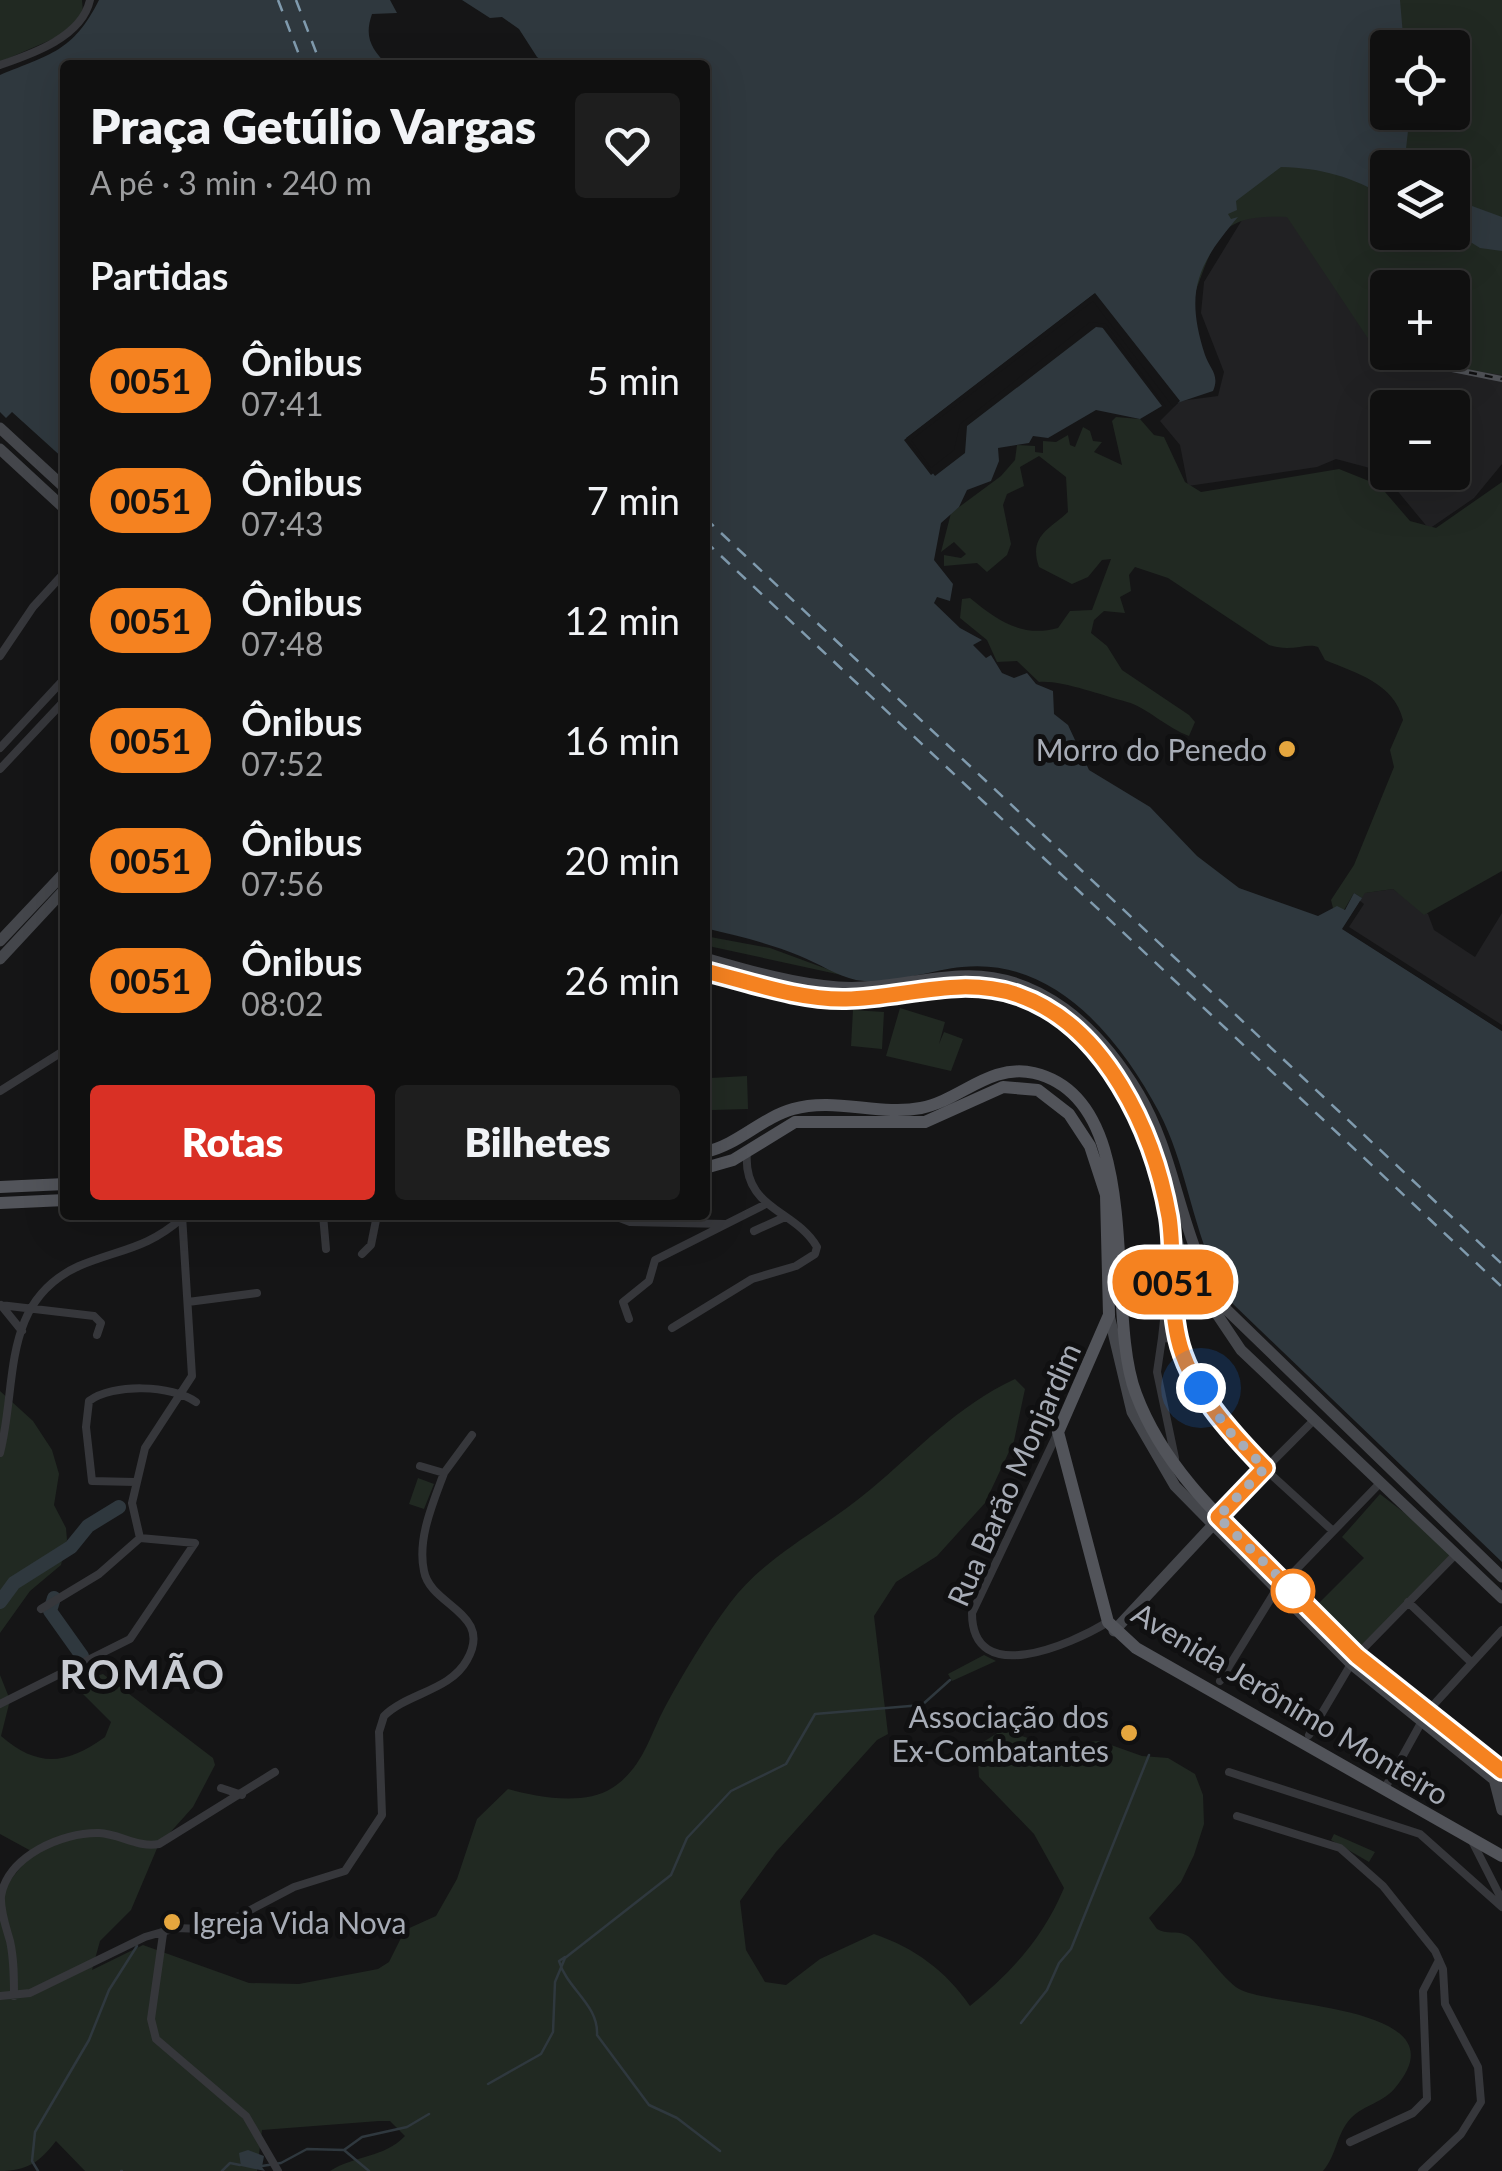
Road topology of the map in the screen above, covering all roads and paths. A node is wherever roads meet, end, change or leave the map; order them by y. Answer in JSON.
{"nodes":[{"id":1,"x":90,"y":0,"type":"edge"},
{"id":2,"x":0,"y":65,"type":"edge"},
{"id":3,"x":0,"y":428,"type":"edge"},
{"id":4,"x":0,"y":449,"type":"edge"},
{"id":5,"x":60,"y":483,"type":"edge"},
{"id":6,"x":60,"y":504,"type":"edge"},
{"id":7,"x":60,"y":577,"type":"edge"},
{"id":8,"x":0,"y":656,"type":"edge"},
{"id":9,"x":60,"y":686,"type":"edge"},
{"id":10,"x":60,"y":705,"type":"edge"},
{"id":11,"x":0,"y":748,"type":"edge"},
{"id":12,"x":0,"y":769,"type":"edge"},
{"id":13,"x":60,"y":877,"type":"edge"},
{"id":14,"x":60,"y":894,"type":"edge"},
{"id":15,"x":0,"y":941,"type":"edge"},
{"id":16,"x":710,"y":959,"type":"edge"},
{"id":17,"x":0,"y":960,"type":"edge"},
{"id":18,"x":710,"y":972,"type":"edge"},
{"id":19,"x":60,"y":1053,"type":"edge"},
{"id":20,"x":0,"y":1091,"type":"edge"},
{"id":21,"x":710,"y":1151,"type":"edge"},
{"id":22,"x":747,"y":1151,"type":"junction"},
{"id":23,"x":730,"y":1162,"type":"junction"},
{"id":24,"x":710,"y":1167,"type":"edge"},
{"id":25,"x":745,"y":1168,"type":"junction"},
{"id":26,"x":60,"y":1184,"type":"edge"},
{"id":27,"x":0,"y":1188,"type":"edge"},
{"id":28,"x":60,"y":1200,"type":"edge"},
{"id":29,"x":0,"y":1203,"type":"edge"},
{"id":30,"x":764,"y":1205,"type":"junction"},
{"id":31,"x":785,"y":1217,"type":"junction"},
{"id":32,"x":1169,"y":1219,"type":"junction"},
{"id":33,"x":177,"y":1220,"type":"edge"},
{"id":34,"x":182,"y":1220,"type":"edge"},
{"id":35,"x":324,"y":1220,"type":"edge"},
{"id":36,"x":376,"y":1220,"type":"edge"},
{"id":37,"x":625,"y":1220,"type":"edge"},
{"id":38,"x":706,"y":1223,"type":"junction"},
{"id":39,"x":725,"y":1224,"type":"junction"},
{"id":40,"x":754,"y":1231,"type":"dead end"},
{"id":41,"x":712,"y":1233,"type":"junction"},
{"id":42,"x":326,"y":1248,"type":"dead end"},
{"id":43,"x":362,"y":1254,"type":"dead end"},
{"id":44,"x":257,"y":1293,"type":"dead end"},
{"id":45,"x":188,"y":1302,"type":"junction"},
{"id":46,"x":1,"y":1305,"type":"edge"},
{"id":47,"x":29,"y":1306,"type":"junction"},
{"id":48,"x":1165,"y":1311,"type":"dead end"},
{"id":49,"x":1109,"y":1316,"type":"junction"},
{"id":50,"x":629,"y":1319,"type":"dead end"},
{"id":51,"x":23,"y":1326,"type":"junction"},
{"id":52,"x":672,"y":1328,"type":"dead end"},
{"id":53,"x":97,"y":1335,"type":"dead end"},
{"id":54,"x":1162,"y":1338,"type":"junction"},
{"id":55,"x":1178,"y":1339,"type":"junction"},
{"id":56,"x":0,"y":1364,"type":"edge"},
{"id":57,"x":13,"y":1364,"type":"junction"},
{"id":58,"x":184,"y":1394,"type":"junction"},
{"id":59,"x":196,"y":1402,"type":"dead end"},
{"id":60,"x":1314,"y":1419,"type":"junction"},
{"id":61,"x":1058,"y":1432,"type":"junction"},
{"id":62,"x":472,"y":1435,"type":"dead end"},
{"id":63,"x":0,"y":1453,"type":"edge"},
{"id":64,"x":420,"y":1466,"type":"dead end"},
{"id":65,"x":1265,"y":1468,"type":"junction"},
{"id":66,"x":1178,"y":1472,"type":"junction"},
{"id":67,"x":444,"y":1473,"type":"junction"},
{"id":68,"x":135,"y":1482,"type":"junction"},
{"id":69,"x":1381,"y":1482,"type":"junction"},
{"id":70,"x":1215,"y":1521,"type":"junction"},
{"id":71,"x":1333,"y":1531,"type":"junction"},
{"id":72,"x":140,"y":1538,"type":"junction"},
{"id":73,"x":1456,"y":1554,"type":"junction"},
{"id":74,"x":1502,"y":1577,"type":"edge"},
{"id":75,"x":1288,"y":1578,"type":"dead end"},
{"id":76,"x":1276,"y":1590,"type":"junction"},
{"id":77,"x":1502,"y":1598,"type":"edge"},
{"id":78,"x":1408,"y":1602,"type":"junction"},
{"id":79,"x":42,"y":1609,"type":"dead end"},
{"id":80,"x":1107,"y":1627,"type":"junction"},
{"id":81,"x":1502,"y":1630,"type":"edge"},
{"id":82,"x":1354,"y":1660,"type":"junction"},
{"id":83,"x":1472,"y":1663,"type":"junction"},
{"id":84,"x":1220,"y":1681,"type":"dead end"},
{"id":85,"x":0,"y":1704,"type":"edge"},
{"id":86,"x":1425,"y":1717,"type":"junction"},
{"id":87,"x":1309,"y":1735,"type":"dead end"},
{"id":88,"x":275,"y":1772,"type":"dead end"},
{"id":89,"x":1229,"y":1772,"type":"dead end"},
{"id":90,"x":1500,"y":1773,"type":"edge"},
{"id":91,"x":221,"y":1788,"type":"dead end"},
{"id":92,"x":1385,"y":1788,"type":"junction"},
{"id":93,"x":242,"y":1794,"type":"junction"},
{"id":94,"x":1502,"y":1810,"type":"edge"},
{"id":95,"x":1237,"y":1816,"type":"dead end"},
{"id":96,"x":1472,"y":1839,"type":"junction"},
{"id":97,"x":1502,"y":1856,"type":"edge"},
{"id":98,"x":1502,"y":1903,"type":"edge"},
{"id":99,"x":163,"y":1934,"type":"junction"},
{"id":100,"x":1439,"y":1960,"type":"junction"},
{"id":101,"x":0,"y":1996,"type":"edge"},
{"id":102,"x":14,"y":1996,"type":"junction"},
{"id":103,"x":1350,"y":2142,"type":"dead end"},
{"id":104,"x":278,"y":2171,"type":"edge"},
{"id":105,"x":1422,"y":2171,"type":"edge"}],
"edges":[{"from":1,"to":2,"type":"street"},
{"from":3,"to":5,"type":"main road"},
{"from":4,"to":6,"type":"main road"},
{"from":7,"to":8,"type":"street"},
{"from":9,"to":11,"type":"street"},
{"from":10,"to":12,"type":"street"},
{"from":13,"to":15,"type":"main road"},
{"from":14,"to":17,"type":"main road"},
{"from":16,"to":74,"type":"main road"},
{"from":18,"to":32,"type":"main road"},
{"from":19,"to":20,"type":"street"},
{"from":21,"to":23,"type":"street"},
{"from":21,"to":66,"type":"main road"},
{"from":22,"to":23,"type":"main road"},
{"from":22,"to":25,"type":"street"},
{"from":22,"to":49,"type":"main road"},
{"from":23,"to":24,"type":"main road"},
{"from":23,"to":25,"type":"street"},
{"from":25,"to":30,"type":"street"},
{"from":26,"to":27,"type":"main road"},
{"from":28,"to":29,"type":"main road"},
{"from":30,"to":31,"type":"street"},
{"from":30,"to":39,"type":"street"},
{"from":31,"to":40,"type":"street"},
{"from":31,"to":52,"type":"street"},
{"from":32,"to":55,"type":"main road"},
{"from":32,"to":60,"type":"main road"},
{"from":33,"to":47,"type":"street"},
{"from":34,"to":45,"type":"street"},
{"from":35,"to":42,"type":"street"},
{"from":36,"to":43,"type":"street"},
{"from":37,"to":38,"type":"street"},
{"from":38,"to":39,"type":"street"},
{"from":38,"to":41,"type":"street"},
{"from":39,"to":41,"type":"street"},
{"from":41,"to":50,"type":"street"},
{"from":44,"to":45,"type":"street"},
{"from":45,"to":58,"type":"street"},
{"from":46,"to":47,"type":"street"},
{"from":46,"to":51,"type":"street"},
{"from":47,"to":51,"type":"street"},
{"from":47,"to":53,"type":"street"},
{"from":48,"to":54,"type":"street"},
{"from":49,"to":61,"type":"main road","name":"Rua Barão Monjardim"},
{"from":49,"to":70,"type":"main road"},
{"from":51,"to":57,"type":"street"},
{"from":54,"to":55,"type":"street"},
{"from":54,"to":66,"type":"street"},
{"from":55,"to":65,"type":"main road"},
{"from":56,"to":57,"type":"street"},
{"from":57,"to":63,"type":"street"},
{"from":58,"to":59,"type":"street"},
{"from":58,"to":68,"type":"street"},
{"from":58,"to":68,"type":"street"},
{"from":60,"to":65,"type":"street"},
{"from":60,"to":69,"type":"main road"},
{"from":61,"to":80,"type":"main road"},
{"from":61,"to":80,"type":"street","name":"Rua Barão Monjardim"},
{"from":62,"to":67,"type":"street"},
{"from":64,"to":67,"type":"street"},
{"from":65,"to":70,"type":"main road"},
{"from":65,"to":71,"type":"street"},
{"from":66,"to":70,"type":"main road"},
{"from":67,"to":99,"type":"street"},
{"from":68,"to":72,"type":"street"},
{"from":69,"to":71,"type":"street"},
{"from":69,"to":73,"type":"main road"},
{"from":70,"to":76,"type":"main road"},
{"from":70,"to":80,"type":"main road"},
{"from":70,"to":82,"type":"main road"},
{"from":71,"to":75,"type":"street"},
{"from":72,"to":79,"type":"street"},
{"from":72,"to":85,"type":"street"},
{"from":73,"to":77,"type":"main road"},
{"from":73,"to":78,"type":"street"},
{"from":76,"to":82,"type":"main road"},
{"from":76,"to":84,"type":"street"},
{"from":78,"to":82,"type":"street"},
{"from":78,"to":83,"type":"street"},
{"from":80,"to":92,"type":"main road","name":"Avenida Jerônimo Monteiro"},
{"from":81,"to":83,"type":"street"},
{"from":82,"to":86,"type":"main road"},
{"from":82,"to":87,"type":"street"},
{"from":83,"to":86,"type":"street"},
{"from":86,"to":90,"type":"main road"},
{"from":86,"to":92,"type":"street"},
{"from":88,"to":93,"type":"street"},
{"from":89,"to":98,"type":"street"},
{"from":90,"to":94,"type":"main road"},
{"from":91,"to":93,"type":"street"},
{"from":92,"to":96,"type":"main road","name":"Avenida Jerônimo Monteiro"},
{"from":93,"to":102,"type":"street"},
{"from":95,"to":100,"type":"street"},
{"from":96,"to":97,"type":"main road","name":"Avenida Jerônimo Monteiro"},
{"from":96,"to":98,"type":"street"},
{"from":99,"to":102,"type":"street"},
{"from":99,"to":104,"type":"street"},
{"from":100,"to":103,"type":"street"},
{"from":100,"to":105,"type":"street"},
{"from":101,"to":102,"type":"street"}]}
